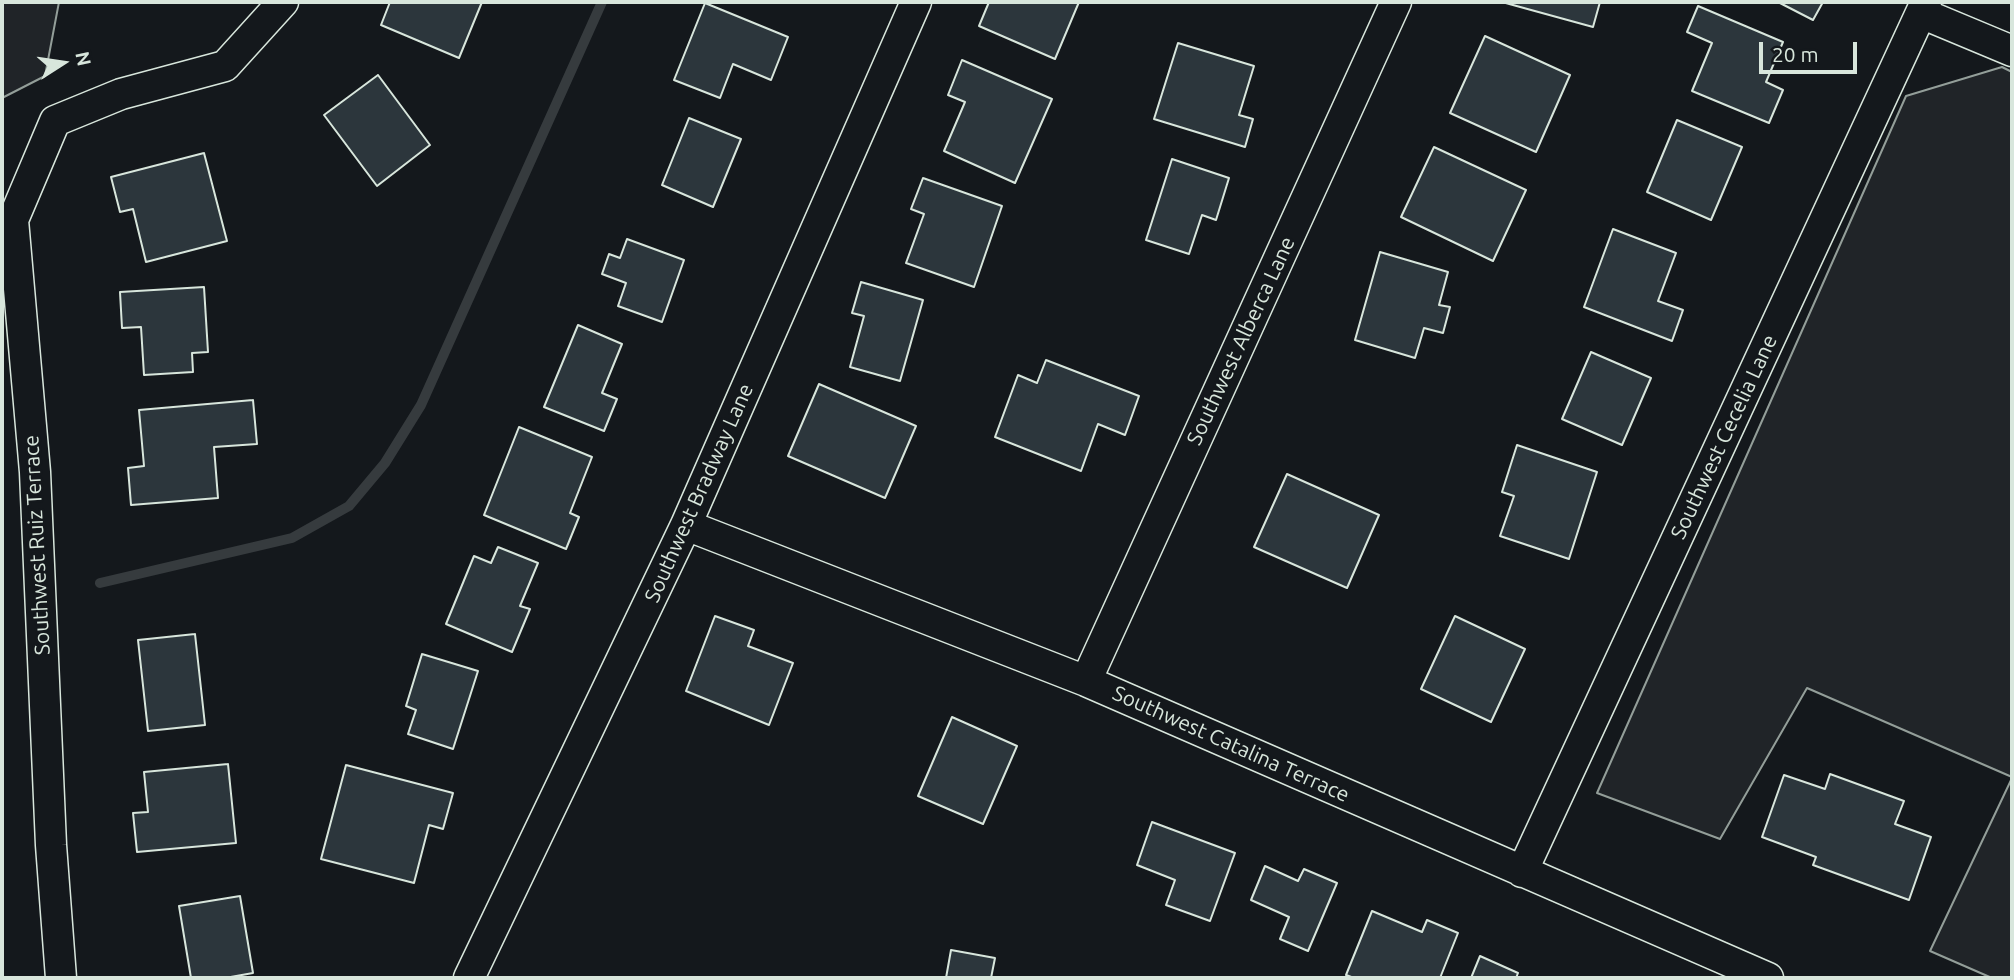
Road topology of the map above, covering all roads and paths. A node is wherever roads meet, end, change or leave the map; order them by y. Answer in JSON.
{"nodes":[{"id":1,"x":283,"y":2,"type":"edge"},
{"id":2,"x":916,"y":2,"type":"edge"},
{"id":3,"x":1396,"y":2,"type":"edge"},
{"id":4,"x":1924,"y":7,"type":"edge"},
{"id":5,"x":2012,"y":51,"type":"edge"},
{"id":6,"x":686,"y":525,"type":"junction"},
{"id":7,"x":1086,"y":681,"type":"junction"},
{"id":8,"x":1522,"y":872,"type":"junction"},
{"id":9,"x":61,"y":978,"type":"edge"},
{"id":10,"x":469,"y":978,"type":"edge"},
{"id":11,"x":1769,"y":978,"type":"edge"}],
"edges":[{"from":1,"to":9,"type":"street","name":"Southwest Ruiz Terrace"},
{"from":2,"to":6,"type":"street","name":"Southwest Bradway Lane"},
{"from":3,"to":7,"type":"street","name":"Southwest Alberca Lane"},
{"from":4,"to":5,"type":"street"},
{"from":4,"to":8,"type":"street","name":"Southwest Cecelia Lane"},
{"from":6,"to":7,"type":"street","name":"Southwest Catalina Terrace"},
{"from":6,"to":10,"type":"street","name":"Southwest Bradway Lane"},
{"from":7,"to":8,"type":"street","name":"Southwest Catalina Terrace"},
{"from":8,"to":11,"type":"street","name":"Southwest Catalina Terrace"}]}
